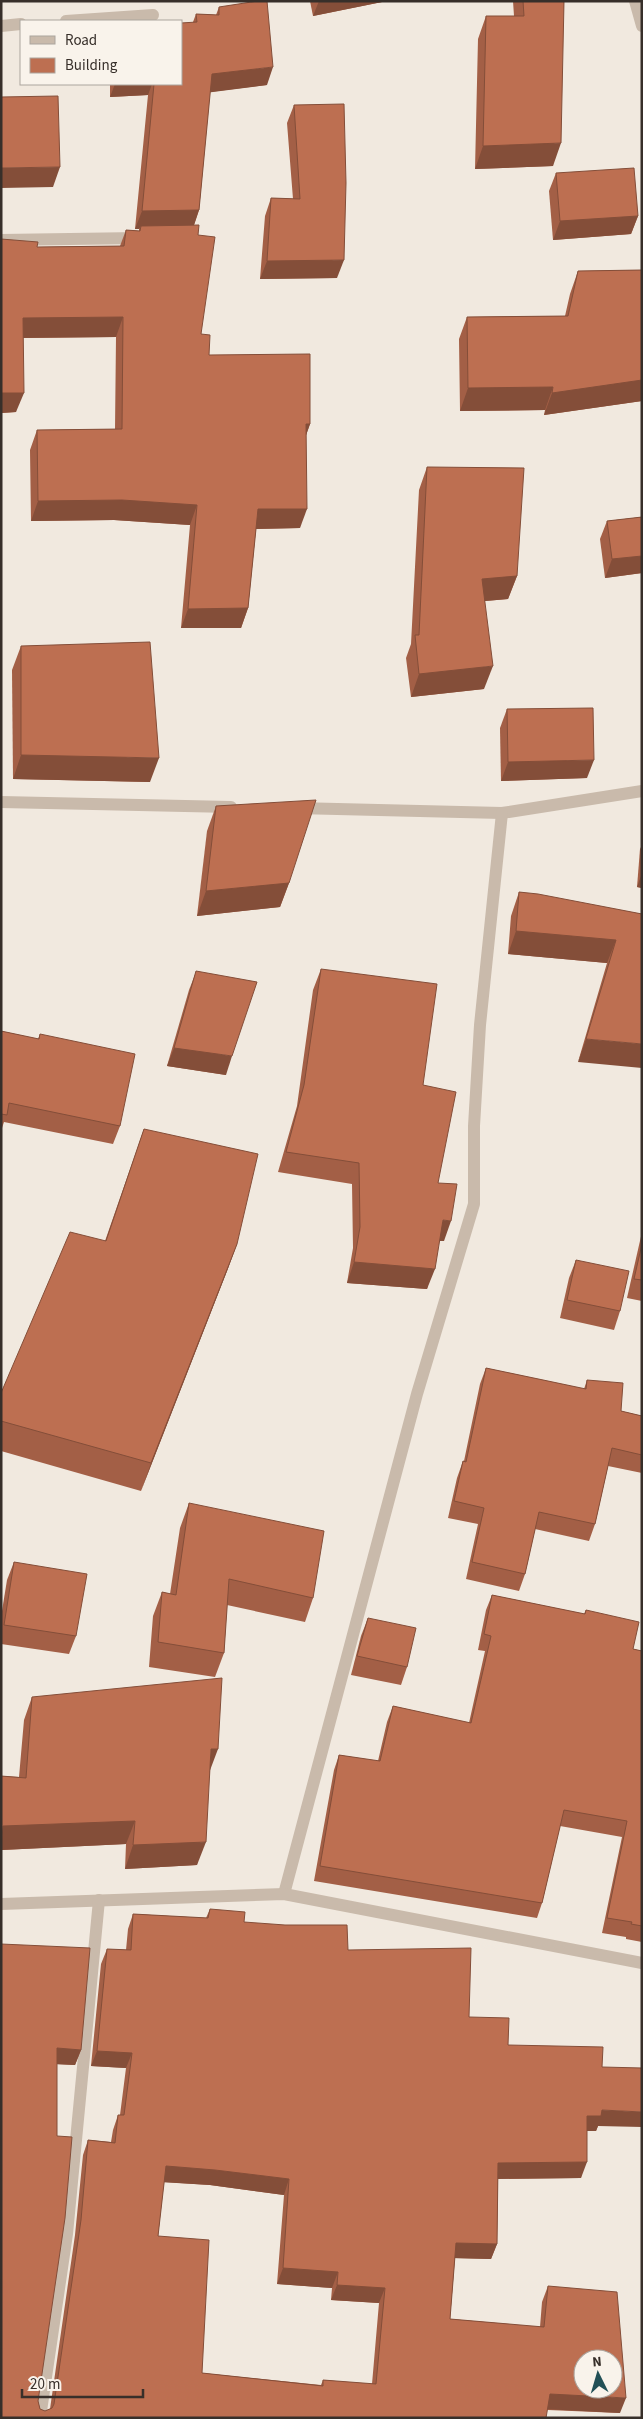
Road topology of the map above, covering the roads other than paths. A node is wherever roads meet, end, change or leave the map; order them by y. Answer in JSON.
{"nodes":[{"id":1,"x":635,"y":1,"type":"edge"},
{"id":2,"x":153,"y":16,"type":"dead end"},
{"id":3,"x":83,"y":20,"type":"edge"},
{"id":4,"x":641,"y":21,"type":"edge"},
{"id":5,"x":20,"y":24,"type":"edge"},
{"id":6,"x":1,"y":26,"type":"edge"},
{"id":7,"x":156,"y":237,"type":"edge"},
{"id":8,"x":1,"y":240,"type":"edge"},
{"id":9,"x":642,"y":791,"type":"edge"},
{"id":10,"x":1,"y":802,"type":"edge"},
{"id":11,"x":249,"y":808,"type":"edge"},
{"id":12,"x":288,"y":808,"type":"edge"},
{"id":13,"x":502,"y":813,"type":"junction"},
{"id":14,"x":284,"y":1894,"type":"junction"},
{"id":15,"x":100,"y":1900,"type":"junction"},
{"id":16,"x":1,"y":1904,"type":"edge"},
{"id":17,"x":642,"y":1963,"type":"edge"},
{"id":18,"x":40,"y":2418,"type":"edge"}],
"edges":[{"from":1,"to":4,"type":"street"},
{"from":2,"to":3,"type":"street"},
{"from":5,"to":6,"type":"street"},
{"from":7,"to":8,"type":"street"},
{"from":9,"to":13,"type":"street"},
{"from":10,"to":11,"type":"street"},
{"from":12,"to":13,"type":"street"},
{"from":13,"to":14,"type":"street"},
{"from":14,"to":15,"type":"street"},
{"from":14,"to":17,"type":"street"},
{"from":15,"to":16,"type":"street"},
{"from":15,"to":18,"type":"street"}]}
